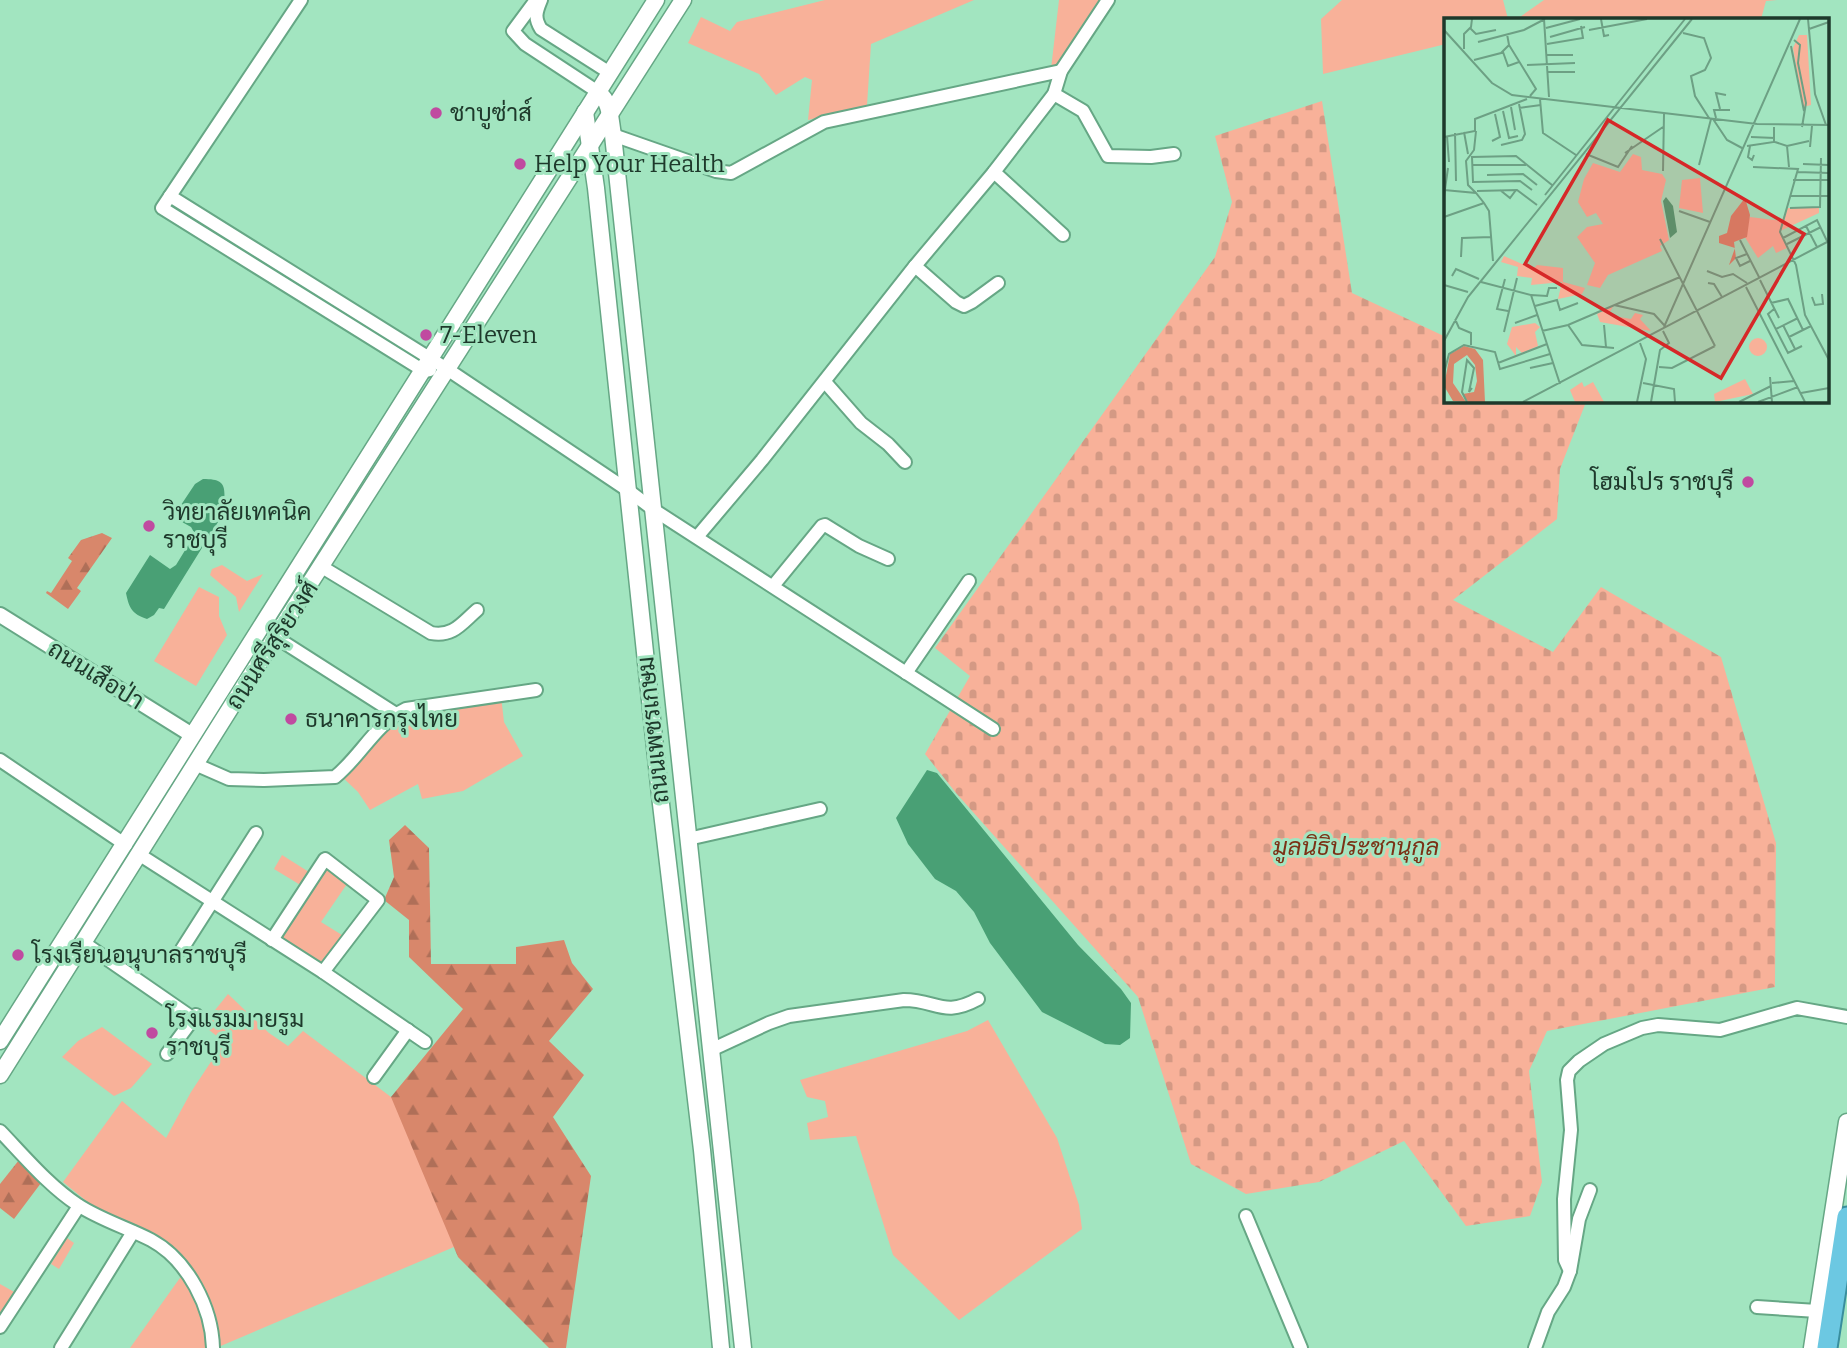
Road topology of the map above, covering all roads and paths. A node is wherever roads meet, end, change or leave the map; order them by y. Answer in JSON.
{"nodes":[{"id":1,"x":301,"y":0,"type":"edge"},
{"id":2,"x":539,"y":0,"type":"edge"},
{"id":3,"x":656,"y":0,"type":"edge"},
{"id":4,"x":683,"y":0,"type":"edge"},
{"id":5,"x":1108,"y":0,"type":"edge"},
{"id":6,"x":1061,"y":71,"type":"junction"},
{"id":7,"x":610,"y":73,"type":"junction"},
{"id":8,"x":598,"y":92,"type":"junction"},
{"id":9,"x":1054,"y":94,"type":"junction"},
{"id":10,"x":585,"y":112,"type":"junction"},
{"id":11,"x":610,"y":116,"type":"junction"},
{"id":12,"x":613,"y":135,"type":"junction"},
{"id":13,"x":590,"y":145,"type":"junction"},
{"id":14,"x":1174,"y":153,"type":"dead end"},
{"id":15,"x":994,"y":172,"type":"junction"},
{"id":16,"x":170,"y":196,"type":"junction"},
{"id":17,"x":1063,"y":235,"type":"dead end"},
{"id":18,"x":267,"y":256,"type":"junction"},
{"id":19,"x":915,"y":266,"type":"junction"},
{"id":20,"x":259,"y":268,"type":"junction"},
{"id":21,"x":998,"y":283,"type":"dead end"},
{"id":22,"x":428,"y":365,"type":"junction"},
{"id":23,"x":447,"y":369,"type":"junction"},
{"id":24,"x":825,"y":382,"type":"junction"},
{"id":25,"x":905,"y":462,"type":"dead end"},
{"id":26,"x":629,"y":491,"type":"junction"},
{"id":27,"x":654,"y":510,"type":"junction"},
{"id":28,"x":697,"y":537,"type":"junction"},
{"id":29,"x":888,"y":559,"type":"dead end"},
{"id":30,"x":322,"y":567,"type":"junction"},
{"id":31,"x":970,"y":581,"type":"dead end"},
{"id":32,"x":773,"y":586,"type":"junction"},
{"id":33,"x":477,"y":610,"type":"dead end"},
{"id":34,"x":0,"y":615,"type":"edge"},
{"id":35,"x":277,"y":638,"type":"junction"},
{"id":36,"x":906,"y":673,"type":"junction"},
{"id":37,"x":536,"y":690,"type":"dead end"},
{"id":38,"x":396,"y":714,"type":"junction"},
{"id":39,"x":993,"y":729,"type":"dead end"},
{"id":40,"x":192,"y":735,"type":"junction"},
{"id":41,"x":208,"y":745,"type":"junction"},
{"id":42,"x":0,"y":760,"type":"edge"},
{"id":43,"x":197,"y":765,"type":"junction"},
{"id":44,"x":820,"y":809,"type":"dead end"},
{"id":45,"x":256,"y":833,"type":"dead end"},
{"id":46,"x":688,"y":839,"type":"junction"},
{"id":47,"x":126,"y":845,"type":"junction"},
{"id":48,"x":140,"y":855,"type":"junction"},
{"id":49,"x":212,"y":901,"type":"junction"},
{"id":50,"x":272,"y":940,"type":"junction"},
{"id":51,"x":84,"y":943,"type":"junction"},
{"id":52,"x":182,"y":949,"type":"dead end"},
{"id":53,"x":323,"y":972,"type":"junction"},
{"id":54,"x":978,"y":999,"type":"dead end"},
{"id":55,"x":1847,"y":1017,"type":"edge"},
{"id":56,"x":408,"y":1030,"type":"junction"},
{"id":57,"x":0,"y":1041,"type":"edge"},
{"id":58,"x":425,"y":1042,"type":"dead end"},
{"id":59,"x":713,"y":1049,"type":"junction"},
{"id":60,"x":167,"y":1055,"type":"dead end"},
{"id":61,"x":0,"y":1075,"type":"edge"},
{"id":62,"x":374,"y":1077,"type":"dead end"},
{"id":63,"x":1847,"y":1122,"type":"edge"},
{"id":64,"x":720,"y":1131,"type":"junction"},
{"id":65,"x":0,"y":1132,"type":"edge"},
{"id":66,"x":700,"y":1134,"type":"junction"},
{"id":67,"x":1591,"y":1190,"type":"dead end"},
{"id":68,"x":79,"y":1206,"type":"junction"},
{"id":69,"x":1246,"y":1216,"type":"dead end"},
{"id":70,"x":1847,"y":1217,"type":"edge"},
{"id":71,"x":133,"y":1232,"type":"junction"},
{"id":72,"x":1570,"y":1270,"type":"junction"},
{"id":73,"x":1757,"y":1307,"type":"dead end"},
{"id":74,"x":1818,"y":1311,"type":"junction"},
{"id":75,"x":0,"y":1327,"type":"edge"},
{"id":76,"x":61,"y":1348,"type":"edge"},
{"id":77,"x":213,"y":1348,"type":"edge"},
{"id":78,"x":722,"y":1348,"type":"edge"},
{"id":79,"x":743,"y":1348,"type":"edge"},
{"id":80,"x":1301,"y":1348,"type":"edge"},
{"id":81,"x":1535,"y":1348,"type":"edge"},
{"id":82,"x":1812,"y":1348,"type":"edge"},
{"id":83,"x":1827,"y":1348,"type":"edge"}],
"edges":[{"from":1,"to":16,"type":"street"},
{"from":2,"to":7,"type":"street"},
{"from":2,"to":8,"type":"street"},
{"from":3,"to":7,"type":"main road"},
{"from":4,"to":11,"type":"main road"},
{"from":5,"to":6,"type":"street"},
{"from":6,"to":9,"type":"street"},
{"from":6,"to":12,"type":"street"},
{"from":7,"to":8,"type":"main road"},
{"from":8,"to":10,"type":"main road","name":"ถนนศรีสุริยวงศ์"},
{"from":8,"to":11,"type":"main road","name":"ถนนเพชรเกษม"},
{"from":9,"to":14,"type":"street"},
{"from":9,"to":15,"type":"street"},
{"from":10,"to":13,"type":"main road","name":"ถนนเพชรเกษม"},
{"from":10,"to":22,"type":"main road","name":"ถนนศรีสุริยวงศ์"},
{"from":11,"to":12,"type":"main road","name":"ถนนเพชรเกษม"},
{"from":11,"to":13,"type":"main road","name":"ถนนศรีสุริยวงศ์"},
{"from":12,"to":27,"type":"main road","name":"ถนนเพชรเกษม"},
{"from":13,"to":23,"type":"main road","name":"ถนนศรีสุริยวงศ์"},
{"from":13,"to":26,"type":"main road","name":"ถนนเพชรเกษม"},
{"from":15,"to":17,"type":"street"},
{"from":15,"to":19,"type":"street"},
{"from":16,"to":18,"type":"street"},
{"from":16,"to":20,"type":"street"},
{"from":18,"to":20,"type":"street"},
{"from":18,"to":22,"type":"street"},
{"from":19,"to":21,"type":"street"},
{"from":19,"to":24,"type":"street"},
{"from":20,"to":22,"type":"street"},
{"from":22,"to":23,"type":"street"},
{"from":22,"to":40,"type":"main road","name":"ถนนศรีสุริยวงศ์"},
{"from":23,"to":26,"type":"street"},
{"from":23,"to":30,"type":"main road","name":"ถนนศรีสุริยวงศ์"},
{"from":24,"to":25,"type":"street"},
{"from":24,"to":28,"type":"street"},
{"from":26,"to":27,"type":"street"},
{"from":26,"to":66,"type":"main road","name":"ถนนเพชรเกษม"},
{"from":27,"to":28,"type":"street"},
{"from":27,"to":46,"type":"main road","name":"ถนนเพชรเกษม"},
{"from":28,"to":32,"type":"street"},
{"from":29,"to":32,"type":"street"},
{"from":30,"to":33,"type":"street"},
{"from":30,"to":35,"type":"main road","name":"ถนนศรีสุริยวงศ์"},
{"from":31,"to":36,"type":"street"},
{"from":32,"to":36,"type":"street"},
{"from":34,"to":40,"type":"street","name":"ถนนเสือป่า"},
{"from":35,"to":38,"type":"street"},
{"from":35,"to":41,"type":"main road","name":"ถนนศรีสุริยวงศ์"},
{"from":36,"to":39,"type":"street"},
{"from":37,"to":38,"type":"street"},
{"from":38,"to":43,"type":"street"},
{"from":40,"to":41,"type":"main road"},
{"from":40,"to":47,"type":"main road","name":"ถนนศรีสุริยวงศ์"},
{"from":41,"to":43,"type":"main road","name":"ถนนศรีสุริยวงศ์"},
{"from":42,"to":47,"type":"street"},
{"from":43,"to":48,"type":"main road","name":"ถนนศรีสุริยวงศ์"},
{"from":44,"to":46,"type":"street"},
{"from":45,"to":49,"type":"street"},
{"from":46,"to":59,"type":"main road","name":"ถนนเพชรเกษม"},
{"from":47,"to":48,"type":"main road"},
{"from":47,"to":57,"type":"main road","name":"ถนนศรีสุริยวงศ์"},
{"from":48,"to":49,"type":"street"},
{"from":48,"to":51,"type":"main road","name":"ถนนศรีสุริยวงศ์"},
{"from":49,"to":50,"type":"street"},
{"from":49,"to":52,"type":"street"},
{"from":50,"to":53,"type":"street"},
{"from":50,"to":53,"type":"street"},
{"from":51,"to":60,"type":"street"},
{"from":51,"to":61,"type":"main road","name":"ถนนศรีสุริยวงศ์"},
{"from":53,"to":56,"type":"street"},
{"from":54,"to":59,"type":"street"},
{"from":55,"to":72,"type":"street"},
{"from":56,"to":58,"type":"street"},
{"from":56,"to":62,"type":"street"},
{"from":59,"to":64,"type":"main road","name":"ถนนเพชรเกษม"},
{"from":63,"to":74,"type":"main road"},
{"from":64,"to":66,"type":"main road"},
{"from":64,"to":79,"type":"main road","name":"ถนนเพชรเกษม"},
{"from":65,"to":68,"type":"street"},
{"from":66,"to":78,"type":"main road","name":"ถนนเพชรเกษม"},
{"from":67,"to":72,"type":"street"},
{"from":68,"to":71,"type":"street"},
{"from":68,"to":75,"type":"street"},
{"from":69,"to":80,"type":"street"},
{"from":70,"to":83,"type":"highway"},
{"from":71,"to":76,"type":"street"},
{"from":71,"to":77,"type":"street"},
{"from":72,"to":81,"type":"street"},
{"from":73,"to":74,"type":"street"},
{"from":74,"to":82,"type":"main road"}]}
